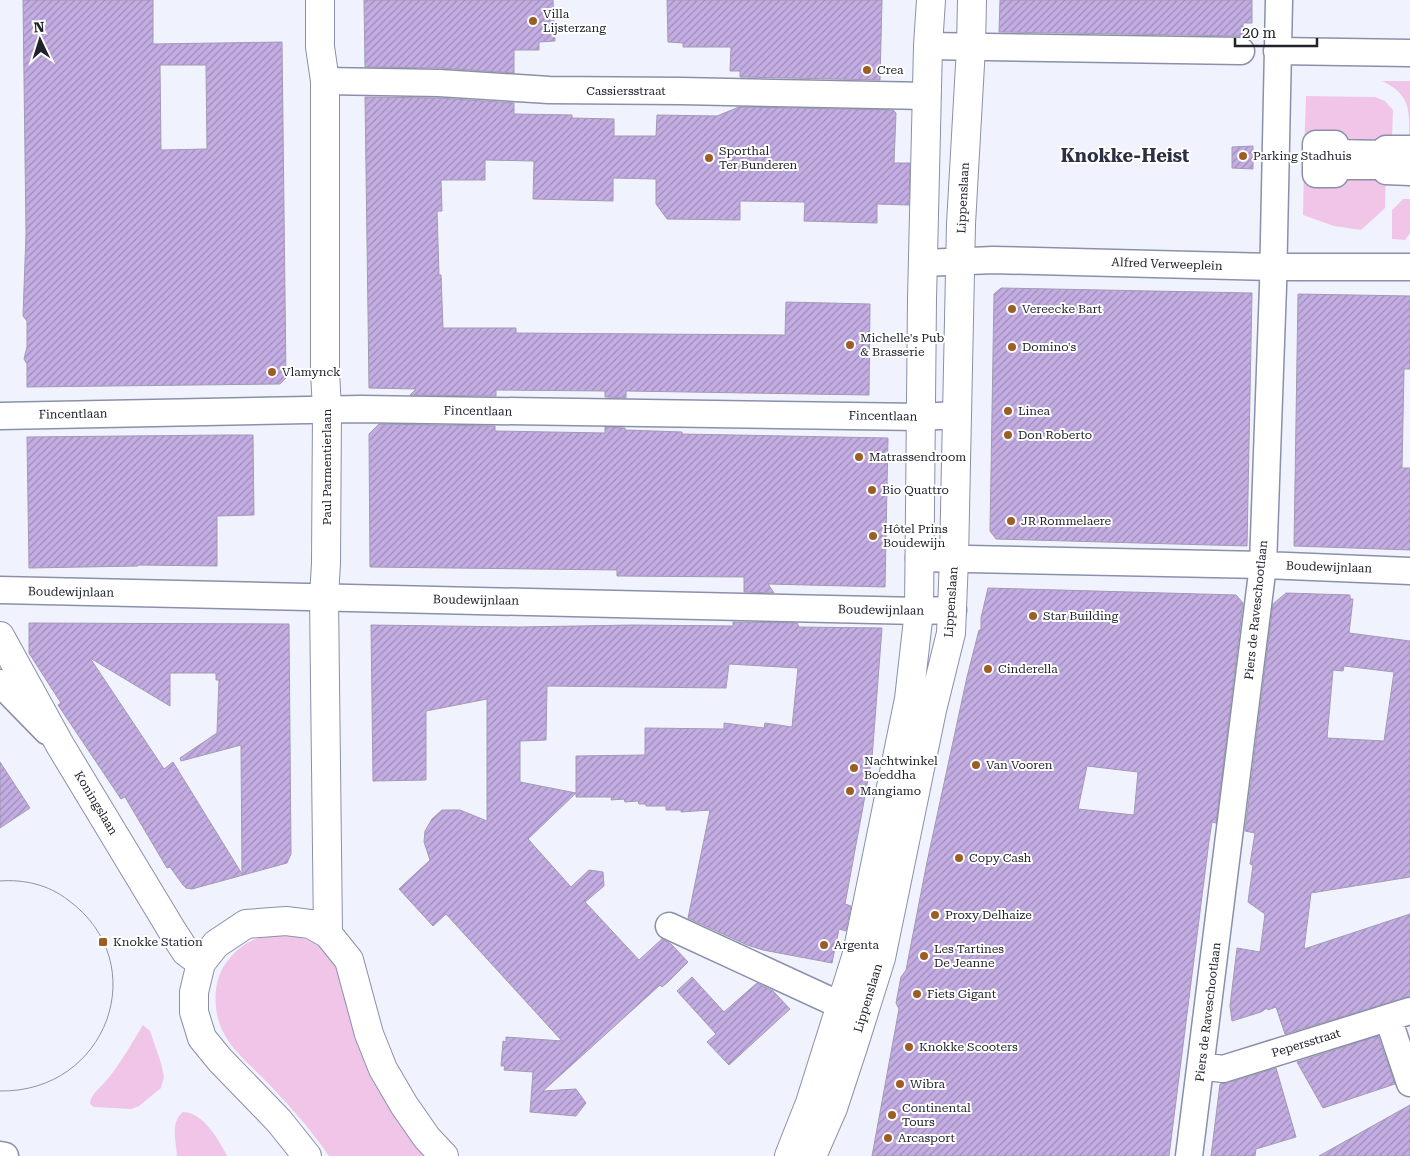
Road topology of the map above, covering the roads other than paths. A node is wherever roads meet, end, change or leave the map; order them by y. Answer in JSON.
{"nodes":[{"id":1,"x":320,"y":0,"type":"edge"},
{"id":2,"x":931,"y":0,"type":"edge"},
{"id":3,"x":972,"y":0,"type":"edge"},
{"id":4,"x":1279,"y":0,"type":"edge"},
{"id":5,"x":928,"y":46,"type":"junction"},
{"id":6,"x":971,"y":47,"type":"junction"},
{"id":7,"x":1241,"y":51,"type":"dead end"},
{"id":8,"x":1277,"y":51,"type":"junction"},
{"id":9,"x":1410,"y":53,"type":"edge"},
{"id":10,"x":325,"y":80,"type":"junction"},
{"id":11,"x":927,"y":96,"type":"junction"},
{"id":12,"x":1316,"y":159,"type":"dead end"},
{"id":13,"x":1402,"y":163,"type":"edge"},
{"id":14,"x":960,"y":261,"type":"junction"},
{"id":15,"x":923,"y":263,"type":"junction"},
{"id":16,"x":1273,"y":267,"type":"junction"},
{"id":17,"x":1410,"y":267,"type":"edge"},
{"id":18,"x":327,"y":410,"type":"junction"},
{"id":19,"x":0,"y":416,"type":"edge"},
{"id":20,"x":957,"y":416,"type":"junction"},
{"id":21,"x":920,"y":417,"type":"junction"},
{"id":22,"x":919,"y":558,"type":"junction"},
{"id":23,"x":954,"y":559,"type":"junction"},
{"id":24,"x":1263,"y":565,"type":"junction"},
{"id":25,"x":1410,"y":571,"type":"edge"},
{"id":26,"x":0,"y":590,"type":"edge"},
{"id":27,"x":324,"y":596,"type":"junction"},
{"id":28,"x":953,"y":610,"type":"junction"},
{"id":29,"x":919,"y":611,"type":"junction"},
{"id":30,"x":0,"y":636,"type":"edge"},
{"id":31,"x":0,"y":684,"type":"edge"},
{"id":32,"x":60,"y":745,"type":"junction"},
{"id":33,"x":669,"y":926,"type":"dead end"},
{"id":34,"x":328,"y":934,"type":"junction"},
{"id":35,"x":201,"y":963,"type":"junction"},
{"id":36,"x":851,"y":1009,"type":"junction"},
{"id":37,"x":1399,"y":1014,"type":"edge"},
{"id":38,"x":1201,"y":1066,"type":"junction"},
{"id":39,"x":1410,"y":1083,"type":"edge"},
{"id":40,"x":0,"y":1154,"type":"edge"},
{"id":41,"x":5,"y":1156,"type":"edge"},
{"id":42,"x":307,"y":1156,"type":"edge"},
{"id":43,"x":444,"y":1156,"type":"edge"},
{"id":44,"x":789,"y":1156,"type":"edge"},
{"id":45,"x":812,"y":1156,"type":"edge"},
{"id":46,"x":1189,"y":1156,"type":"edge"}],
"edges":[{"from":1,"to":10,"type":"main road","name":"Paul Parmentierlaan"},
{"from":2,"to":5,"type":"main road","name":"Lippenslaan"},
{"from":3,"to":6,"type":"main road","name":"Lippenslaan"},
{"from":4,"to":8,"type":"street","name":"Piers de Raveschootlaan"},
{"from":5,"to":6,"type":"street"},
{"from":5,"to":11,"type":"main road","name":"Lippenslaan"},
{"from":6,"to":7,"type":"street"},
{"from":6,"to":14,"type":"main road","name":"Lippenslaan"},
{"from":8,"to":9,"type":"street"},
{"from":8,"to":16,"type":"street","name":"Piers de Raveschootlaan"},
{"from":10,"to":11,"type":"street","name":"Cassiersstraat"},
{"from":10,"to":18,"type":"main road","name":"Paul Parmentierlaan"},
{"from":11,"to":15,"type":"main road","name":"Lippenslaan"},
{"from":12,"to":13,"type":"street"},
{"from":14,"to":15,"type":"street","name":"Alfred Verweeplein"},
{"from":14,"to":16,"type":"street","name":"Alfred Verweeplein"},
{"from":14,"to":20,"type":"main road","name":"Lippenslaan"},
{"from":15,"to":21,"type":"main road","name":"Lippenslaan"},
{"from":16,"to":17,"type":"street","name":"Alfred Verweeplein"},
{"from":16,"to":24,"type":"street","name":"Piers de Raveschootlaan"},
{"from":18,"to":19,"type":"street","name":"Fincentlaan"},
{"from":18,"to":21,"type":"street","name":"Fincentlaan"},
{"from":18,"to":27,"type":"main road","name":"Paul Parmentierlaan"},
{"from":20,"to":21,"type":"street","name":"Fincentlaan"},
{"from":20,"to":23,"type":"main road","name":"Lippenslaan"},
{"from":21,"to":22,"type":"main road","name":"Lippenslaan"},
{"from":22,"to":23,"type":"street","name":"Boudewijnlaan"},
{"from":22,"to":29,"type":"main road","name":"Lippenslaan"},
{"from":23,"to":24,"type":"street","name":"Boudewijnlaan"},
{"from":23,"to":28,"type":"main road","name":"Lippenslaan"},
{"from":24,"to":25,"type":"street","name":"Boudewijnlaan"},
{"from":24,"to":38,"type":"street","name":"Piers de Raveschootlaan"},
{"from":26,"to":27,"type":"street","name":"Boudewijnlaan"},
{"from":27,"to":29,"type":"street","name":"Boudewijnlaan"},
{"from":27,"to":34,"type":"main road","name":"Paul Parmentierlaan"},
{"from":28,"to":29,"type":"street","name":"Boudewijnlaan"},
{"from":28,"to":36,"type":"main road","name":"Lippenslaan"},
{"from":29,"to":36,"type":"main road","name":"Lippenslaan"},
{"from":30,"to":32,"type":"main road","name":"Koningslaan"},
{"from":31,"to":32,"type":"street"},
{"from":32,"to":35,"type":"main road","name":"Koningslaan"},
{"from":33,"to":36,"type":"street"},
{"from":34,"to":35,"type":"main road"},
{"from":34,"to":43,"type":"main road"},
{"from":35,"to":42,"type":"main road"},
{"from":36,"to":44,"type":"main road","name":"Lippenslaan"},
{"from":36,"to":45,"type":"main road","name":"Lippenslaan"},
{"from":37,"to":38,"type":"street","name":"Pepersstraat"},
{"from":37,"to":39,"type":"street"},
{"from":38,"to":46,"type":"street","name":"Piers de Raveschootlaan"},
{"from":40,"to":41,"type":"street"}]}
